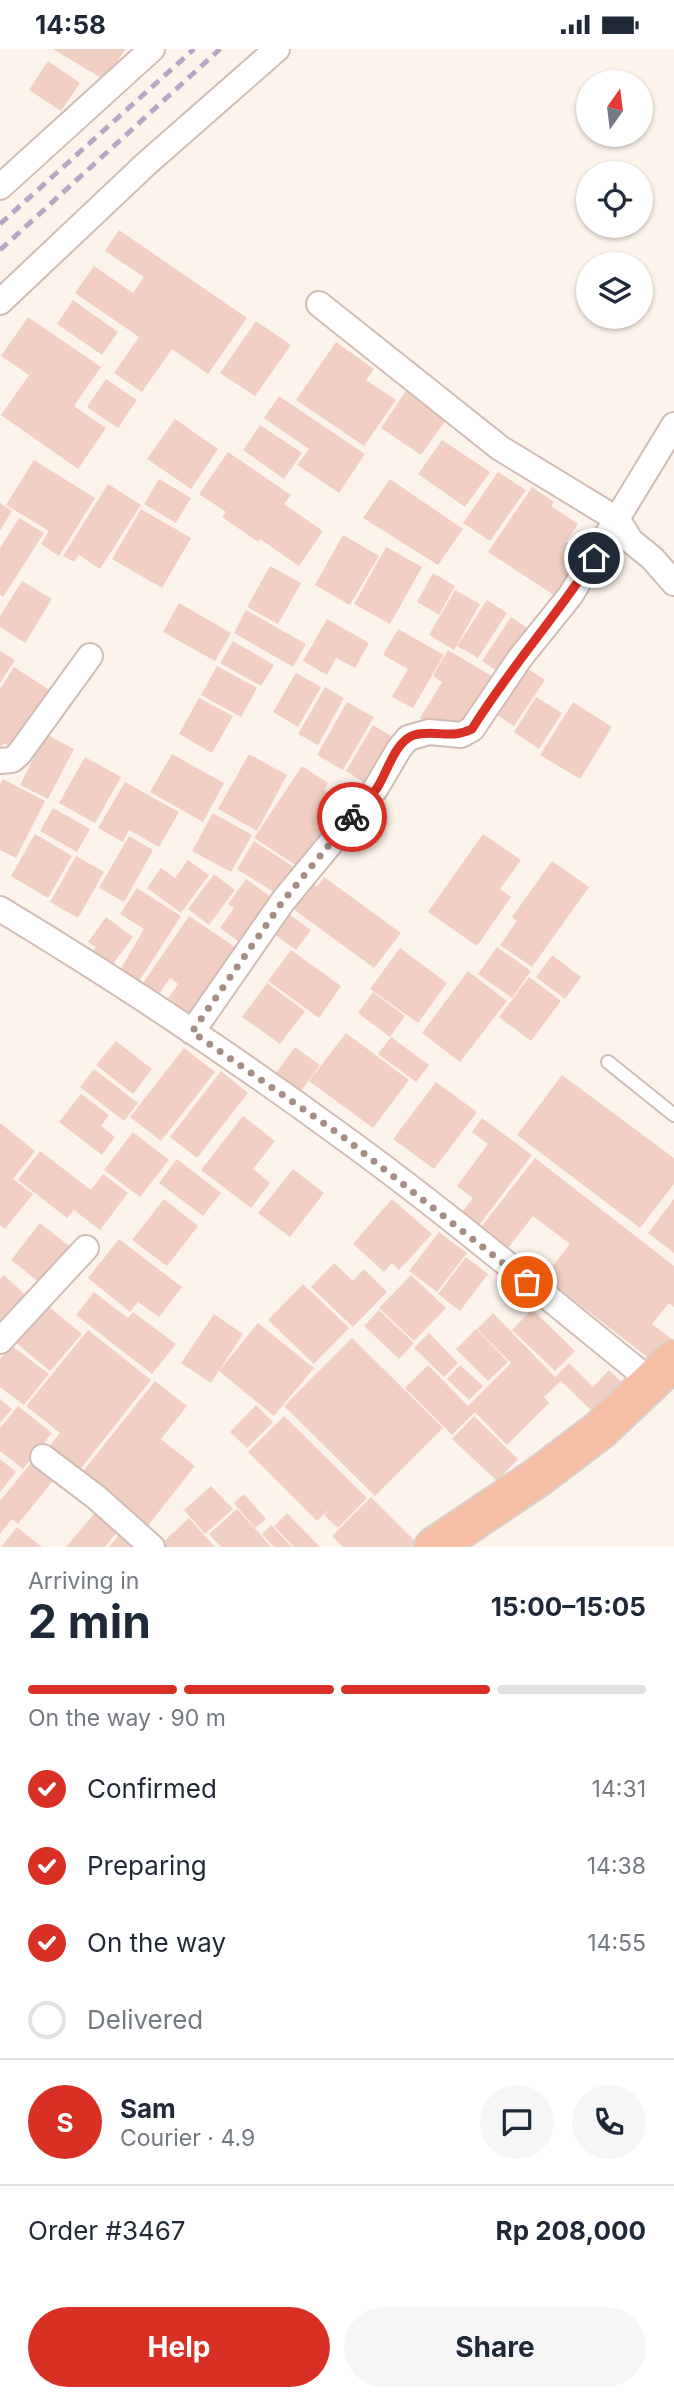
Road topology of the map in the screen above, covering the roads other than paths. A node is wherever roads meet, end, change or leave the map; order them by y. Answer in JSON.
{"nodes":[{"id":1,"x":152,"y":49,"type":"edge"},
{"id":2,"x":276,"y":49,"type":"edge"},
{"id":3,"x":0,"y":187,"type":"edge"},
{"id":4,"x":0,"y":302,"type":"edge"},
{"id":5,"x":319,"y":304,"type":"dead end"},
{"id":6,"x":674,"y":425,"type":"edge"},
{"id":7,"x":618,"y":520,"type":"junction"},
{"id":8,"x":674,"y":583,"type":"edge"},
{"id":9,"x":90,"y":656,"type":"dead end"},
{"id":10,"x":0,"y":761,"type":"edge"},
{"id":11,"x":0,"y":909,"type":"edge"},
{"id":12,"x":192,"y":1032,"type":"junction"},
{"id":13,"x":608,"y":1062,"type":"dead end"},
{"id":14,"x":674,"y":1115,"type":"edge"},
{"id":15,"x":86,"y":1248,"type":"dead end"},
{"id":16,"x":0,"y":1341,"type":"edge"},
{"id":17,"x":663,"y":1371,"type":"edge"},
{"id":18,"x":43,"y":1457,"type":"dead end"},
{"id":19,"x":152,"y":1547,"type":"edge"},
{"id":20,"x":434,"y":1547,"type":"edge"}],
"edges":[{"from":1,"to":3,"type":"street"},
{"from":2,"to":4,"type":"street"},
{"from":5,"to":7,"type":"street"},
{"from":6,"to":7,"type":"street"},
{"from":7,"to":8,"type":"street"},
{"from":7,"to":12,"type":"street"},
{"from":9,"to":10,"type":"street"},
{"from":11,"to":12,"type":"street"},
{"from":12,"to":17,"type":"street"},
{"from":13,"to":14,"type":"lane"},
{"from":15,"to":16,"type":"street"},
{"from":17,"to":20,"type":"highway"},
{"from":18,"to":19,"type":"street"}]}
